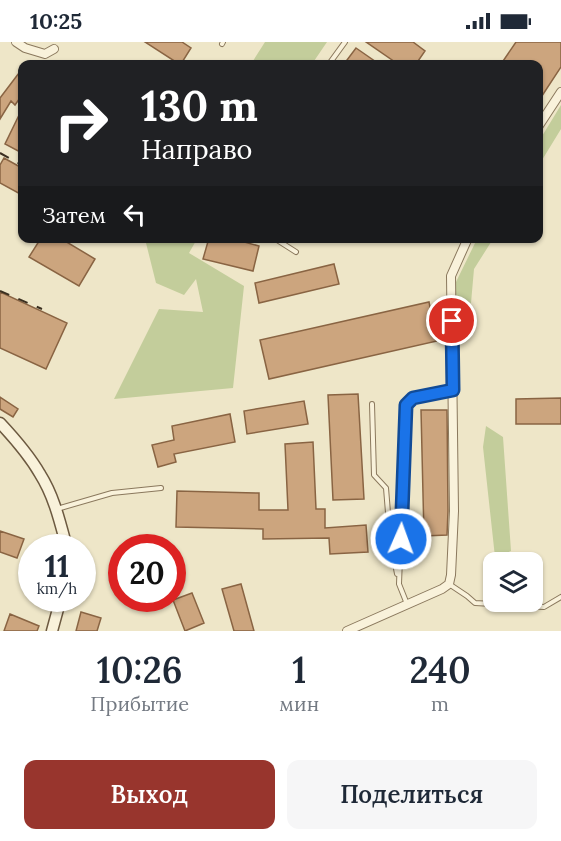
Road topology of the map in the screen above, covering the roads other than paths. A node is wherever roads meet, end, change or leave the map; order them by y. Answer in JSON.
{"nodes":[{"id":1,"x":16,"y":42,"type":"edge"},
{"id":2,"x":345,"y":42,"type":"edge"},
{"id":3,"x":54,"y":49,"type":"dead end"},
{"id":4,"x":332,"y":60,"type":"edge"},
{"id":5,"x":561,"y":92,"type":"edge"},
{"id":6,"x":543,"y":119,"type":"edge"},
{"id":7,"x":282,"y":243,"type":"edge"},
{"id":8,"x":466,"y":243,"type":"edge"},
{"id":9,"x":296,"y":252,"type":"dead end"},
{"id":10,"x":453,"y":390,"type":"junction"},
{"id":11,"x":372,"y":404,"type":"dead end"},
{"id":12,"x":0,"y":423,"type":"edge"},
{"id":13,"x":161,"y":488,"type":"dead end"},
{"id":14,"x":56,"y":509,"type":"junction"},
{"id":15,"x":63,"y":534,"type":"edge"},
{"id":16,"x":399,"y":584,"type":"junction"},
{"id":17,"x":449,"y":584,"type":"junction"},
{"id":18,"x":561,"y":597,"type":"edge"},
{"id":19,"x":406,"y":604,"type":"junction"},
{"id":20,"x":57,"y":612,"type":"edge"},
{"id":21,"x":52,"y":631,"type":"edge"},
{"id":22,"x":347,"y":631,"type":"edge"}],
"edges":[{"from":1,"to":3,"type":"street"},
{"from":2,"to":4,"type":"lane"},
{"from":5,"to":6,"type":"street"},
{"from":7,"to":9,"type":"lane"},
{"from":8,"to":10,"type":"street"},
{"from":10,"to":16,"type":"lane"},
{"from":10,"to":17,"type":"street"},
{"from":11,"to":16,"type":"lane"},
{"from":12,"to":14,"type":"street"},
{"from":13,"to":14,"type":"lane"},
{"from":14,"to":15,"type":"street"},
{"from":16,"to":19,"type":"lane"},
{"from":17,"to":18,"type":"lane"},
{"from":17,"to":19,"type":"street"},
{"from":19,"to":22,"type":"street"},
{"from":20,"to":21,"type":"street"}]}
